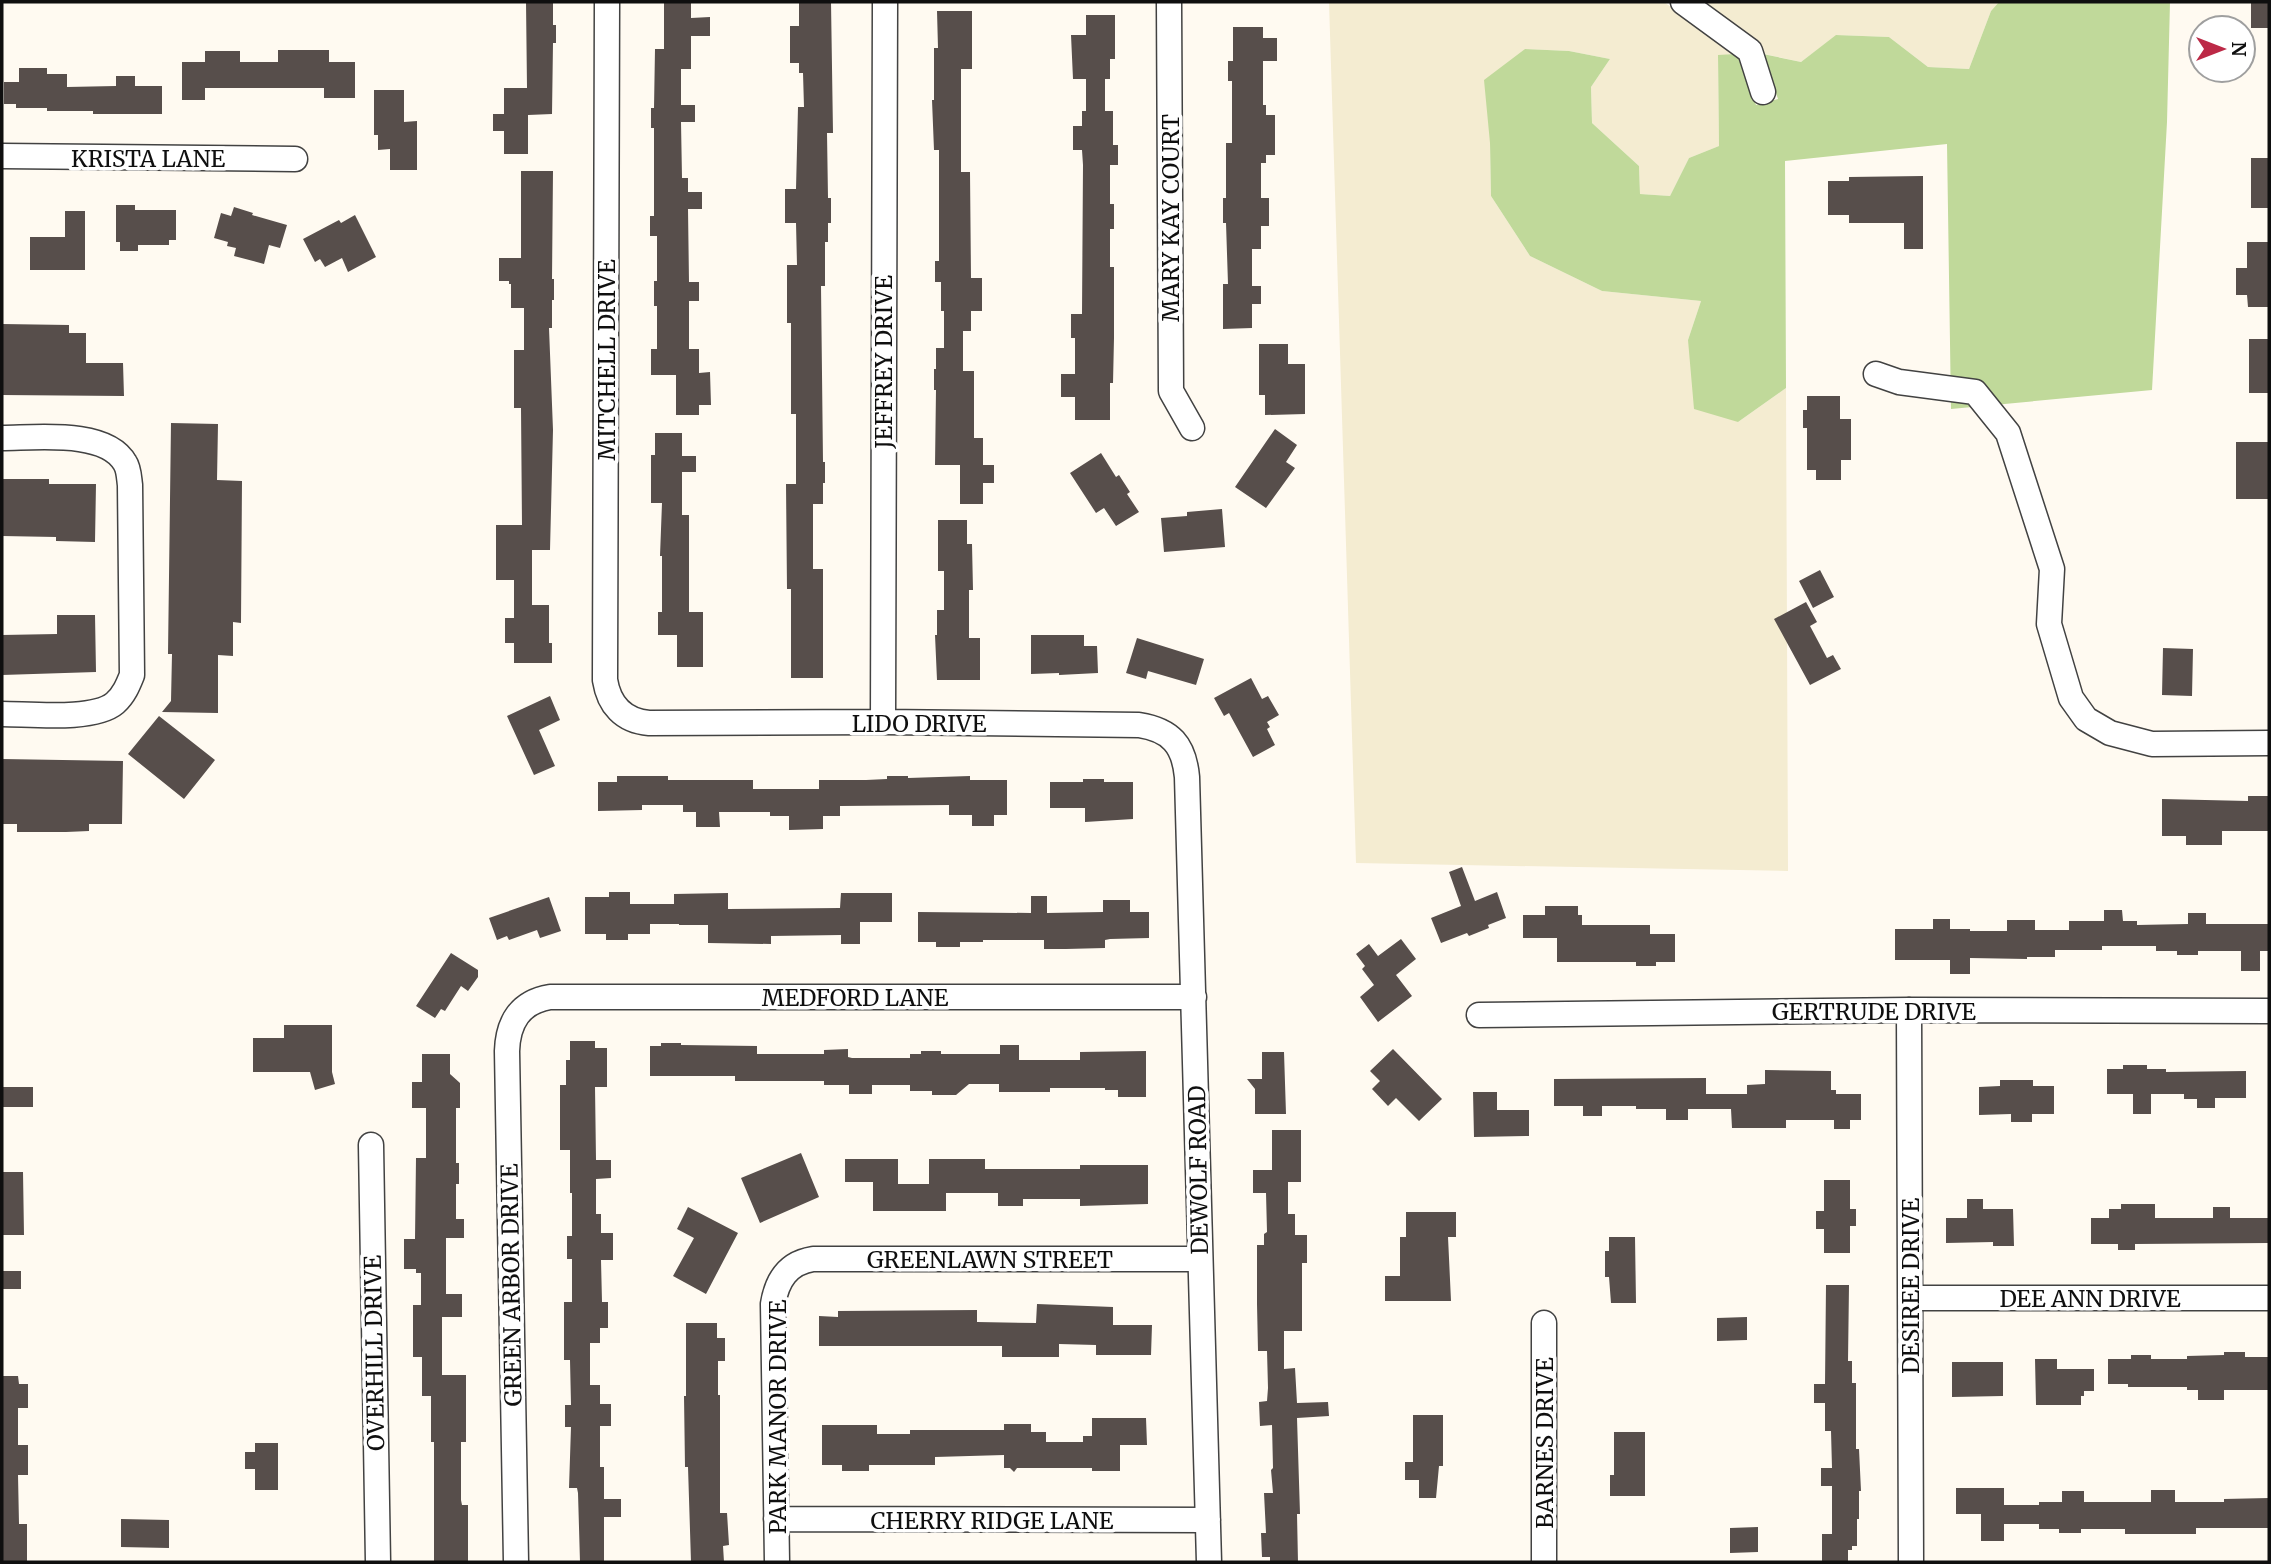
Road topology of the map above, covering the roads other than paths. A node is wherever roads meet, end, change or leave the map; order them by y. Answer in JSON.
{"nodes":[{"id":1,"x":607,"y":2,"type":"edge"},
{"id":2,"x":885,"y":2,"type":"edge"},
{"id":3,"x":1169,"y":2,"type":"edge"},
{"id":4,"x":1683,"y":2,"type":"edge"},
{"id":5,"x":1763,"y":92,"type":"dead end"},
{"id":6,"x":2,"y":156,"type":"edge"},
{"id":7,"x":295,"y":159,"type":"dead end"},
{"id":8,"x":1876,"y":374,"type":"dead end"},
{"id":9,"x":1192,"y":428,"type":"dead end"},
{"id":10,"x":2,"y":438,"type":"edge"},
{"id":11,"x":2,"y":714,"type":"edge"},
{"id":12,"x":621,"y":714,"type":"joint"},
{"id":13,"x":883,"y":722,"type":"junction"},
{"id":14,"x":2269,"y":743,"type":"edge"},
{"id":15,"x":1187,"y":777,"type":"joint"},
{"id":16,"x":1194,"y":998,"type":"junction"},
{"id":17,"x":1909,"y":1010,"type":"junction"},
{"id":18,"x":519,"y":1011,"type":"joint"},
{"id":19,"x":2269,"y":1011,"type":"edge"},
{"id":20,"x":1479,"y":1015,"type":"dead end"},
{"id":21,"x":371,"y":1145,"type":"dead end"},
{"id":22,"x":1200,"y":1259,"type":"junction"},
{"id":23,"x":784,"y":1274,"type":"joint"},
{"id":24,"x":1910,"y":1298,"type":"junction"},
{"id":25,"x":2269,"y":1298,"type":"edge"},
{"id":26,"x":1544,"y":1323,"type":"dead end"},
{"id":27,"x":776,"y":1519,"type":"junction"},
{"id":28,"x":1208,"y":1520,"type":"junction"},
{"id":29,"x":377,"y":1562,"type":"edge"},
{"id":30,"x":516,"y":1562,"type":"edge"},
{"id":31,"x":777,"y":1562,"type":"edge"},
{"id":32,"x":1209,"y":1562,"type":"edge"},
{"id":33,"x":1544,"y":1562,"type":"edge"},
{"id":34,"x":1911,"y":1562,"type":"edge"}],
"edges":[{"from":1,"to":12,"type":"street","name":"MITCHELL DRIVE"},
{"from":2,"to":13,"type":"street","name":"JEFFREY DRIVE"},
{"from":3,"to":9,"type":"street","name":"MARY KAY COURT"},
{"from":4,"to":5,"type":"street"},
{"from":6,"to":7,"type":"street","name":"KRISTA LANE"},
{"from":8,"to":14,"type":"street"},
{"from":10,"to":11,"type":"street"},
{"from":12,"to":13,"type":"street","name":"LIDO DRIVE"},
{"from":13,"to":15,"type":"street","name":"LIDO DRIVE"},
{"from":15,"to":16,"type":"street","name":"DEWOLF ROAD"},
{"from":16,"to":18,"type":"street","name":"MEDFORD LANE"},
{"from":16,"to":22,"type":"street","name":"DEWOLF ROAD"},
{"from":17,"to":19,"type":"street","name":"GERTRUDE DRIVE"},
{"from":17,"to":20,"type":"street","name":"GERTRUDE DRIVE"},
{"from":17,"to":24,"type":"street","name":"DESIREE DRIVE"},
{"from":18,"to":30,"type":"street","name":"GREEN ARBOR DRIVE"},
{"from":21,"to":29,"type":"street","name":"OVERHILL DRIVE"},
{"from":22,"to":23,"type":"street","name":"GREENLAWN STREET"},
{"from":22,"to":28,"type":"street","name":"DEWOLF ROAD"},
{"from":23,"to":27,"type":"street","name":"PARK MANOR DRIVE"},
{"from":24,"to":25,"type":"street","name":"DEE ANN DRIVE"},
{"from":24,"to":34,"type":"street","name":"DESIREE DRIVE"},
{"from":26,"to":33,"type":"street","name":"BARNES DRIVE"},
{"from":27,"to":28,"type":"street","name":"CHERRY RIDGE LANE"},
{"from":27,"to":31,"type":"street","name":"PARK MANOR DRIVE"},
{"from":28,"to":32,"type":"street","name":"DEWOLF ROAD"}]}
